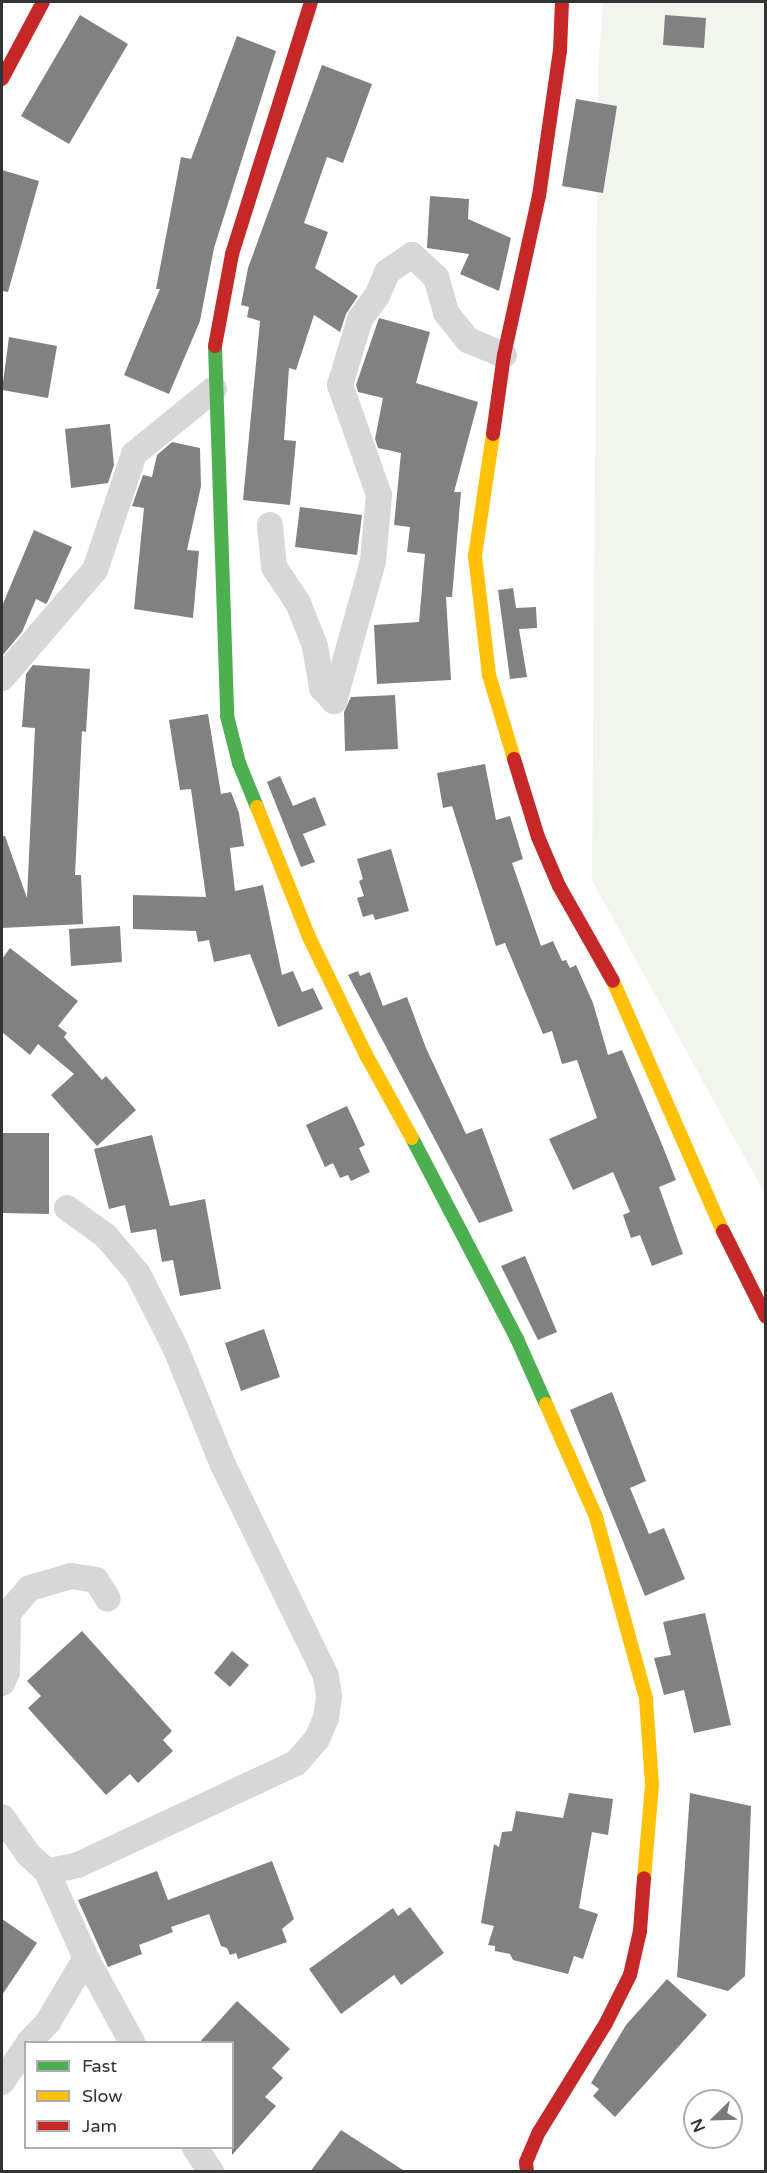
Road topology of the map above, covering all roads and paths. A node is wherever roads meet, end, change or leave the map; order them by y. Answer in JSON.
{"nodes":[{"id":1,"x":43,"y":2,"type":"edge"},
{"id":2,"x":311,"y":2,"type":"edge"},
{"id":3,"x":562,"y":2,"type":"edge"},
{"id":4,"x":2,"y":79,"type":"edge"},
{"id":5,"x":504,"y":356,"type":"junction"},
{"id":6,"x":214,"y":389,"type":"junction"},
{"id":7,"x":270,"y":525,"type":"dead end"},
{"id":8,"x":2,"y":678,"type":"edge"},
{"id":9,"x":67,"y":1208,"type":"dead end"},
{"id":10,"x":765,"y":1317,"type":"edge"},
{"id":11,"x":108,"y":1599,"type":"dead end"},
{"id":12,"x":2,"y":1683,"type":"edge"},
{"id":13,"x":2,"y":1817,"type":"edge"},
{"id":14,"x":47,"y":1872,"type":"junction"},
{"id":15,"x":86,"y":1958,"type":"junction"},
{"id":16,"x":31,"y":2041,"type":"edge"},
{"id":17,"x":131,"y":2041,"type":"edge"},
{"id":18,"x":24,"y":2050,"type":"edge"},
{"id":19,"x":2,"y":2082,"type":"edge"},
{"id":20,"x":196,"y":2149,"type":"edge"},
{"id":21,"x":211,"y":2172,"type":"edge"},
{"id":22,"x":527,"y":2172,"type":"edge"}],
"edges":[{"from":1,"to":4,"type":"main road"},
{"from":2,"to":6,"type":"main road"},
{"from":3,"to":5,"type":"main road"},
{"from":5,"to":7,"type":"street"},
{"from":5,"to":10,"type":"main road"},
{"from":6,"to":8,"type":"street"},
{"from":6,"to":22,"type":"main road"},
{"from":9,"to":14,"type":"street"},
{"from":11,"to":12,"type":"street"},
{"from":13,"to":14,"type":"street"},
{"from":14,"to":15,"type":"street"},
{"from":15,"to":16,"type":"street"},
{"from":15,"to":17,"type":"street"},
{"from":18,"to":19,"type":"street"},
{"from":20,"to":21,"type":"street"}]}
